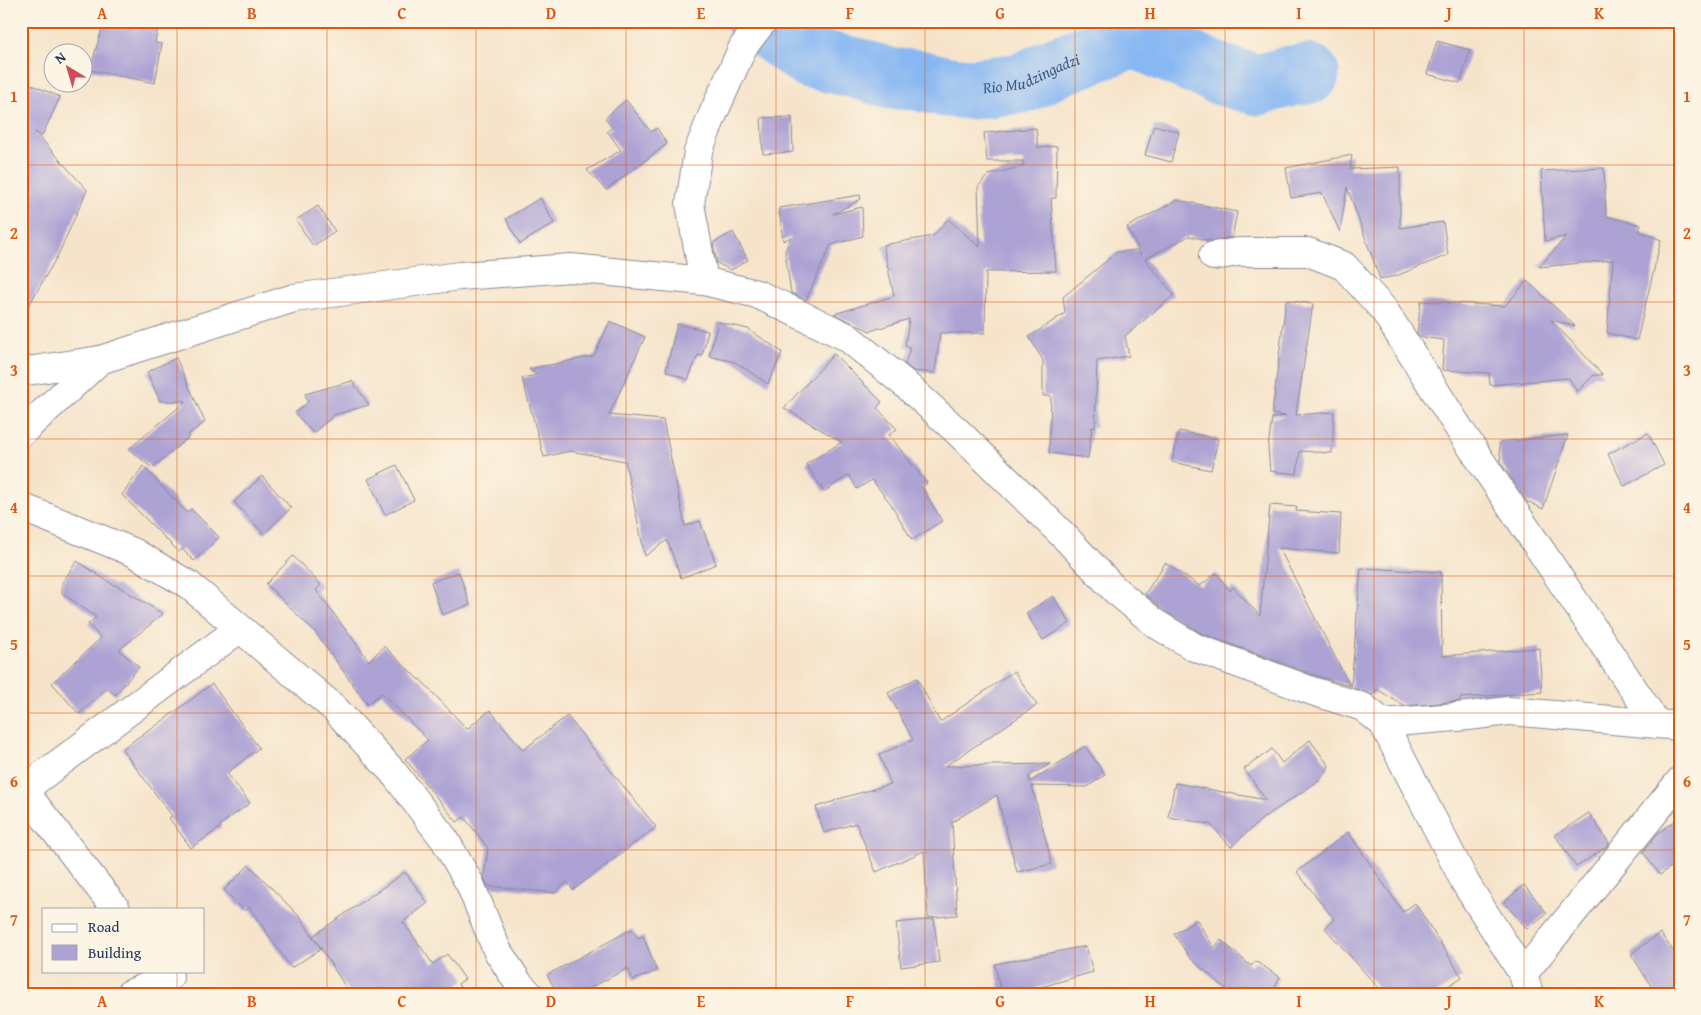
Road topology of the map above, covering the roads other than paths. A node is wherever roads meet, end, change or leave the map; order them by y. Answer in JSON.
{"nodes":[{"id":1,"x":760,"y":25,"type":"edge"},
{"id":2,"x":1213,"y":256,"type":"dead end"},
{"id":3,"x":704,"y":281,"type":"junction"},
{"id":4,"x":100,"y":360,"type":"junction"},
{"id":5,"x":21,"y":372,"type":"edge"},
{"id":6,"x":21,"y":433,"type":"edge"},
{"id":7,"x":21,"y":507,"type":"edge"},
{"id":8,"x":239,"y":629,"type":"junction"},
{"id":9,"x":1383,"y":722,"type":"junction"},
{"id":10,"x":1669,"y":725,"type":"edge"},
{"id":11,"x":1680,"y":781,"type":"edge"},
{"id":12,"x":22,"y":788,"type":"edge"},
{"id":13,"x":115,"y":908,"type":"edge"},
{"id":14,"x":171,"y":981,"type":"edge"},
{"id":15,"x":1526,"y":984,"type":"edge"},
{"id":16,"x":130,"y":994,"type":"edge"},
{"id":17,"x":528,"y":994,"type":"edge"}],
"edges":[{"from":1,"to":3,"type":"street"},
{"from":2,"to":10,"type":"street"},
{"from":3,"to":4,"type":"street"},
{"from":3,"to":9,"type":"street"},
{"from":4,"to":5,"type":"street"},
{"from":4,"to":6,"type":"street"},
{"from":7,"to":8,"type":"street"},
{"from":8,"to":12,"type":"street"},
{"from":8,"to":17,"type":"street"},
{"from":9,"to":10,"type":"street"},
{"from":9,"to":15,"type":"street"},
{"from":11,"to":15,"type":"street"},
{"from":12,"to":13,"type":"street"},
{"from":14,"to":16,"type":"street"}]}
